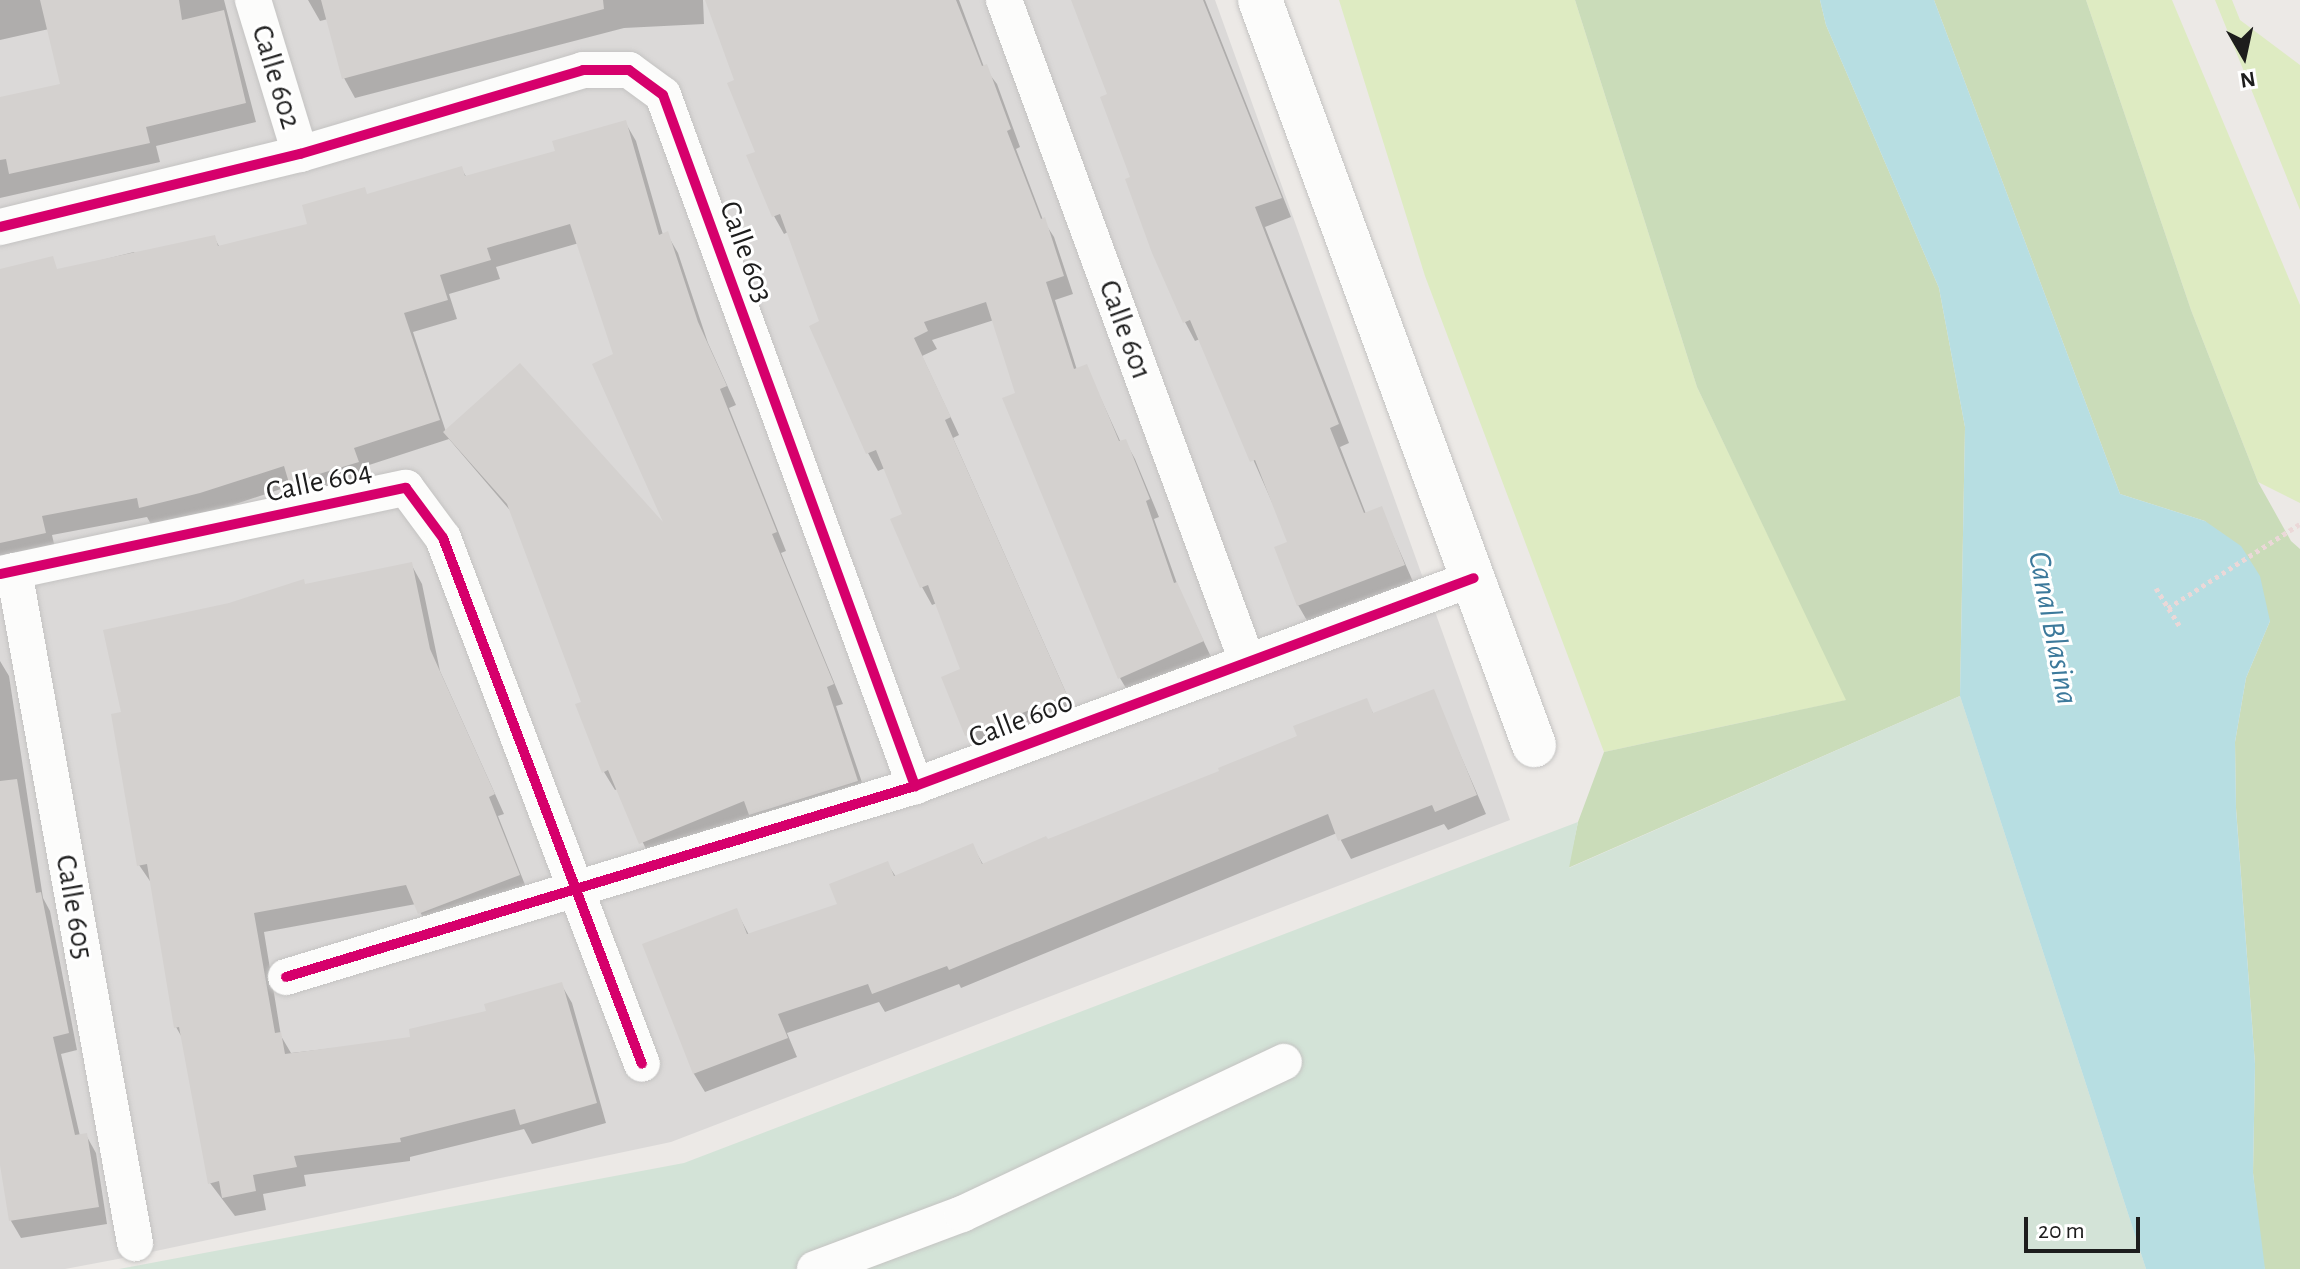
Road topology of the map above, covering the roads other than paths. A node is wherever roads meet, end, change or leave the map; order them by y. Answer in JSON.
{"nodes":[{"id":1,"x":253,"y":0,"type":"edge"},
{"id":2,"x":1004,"y":0,"type":"edge"},
{"id":3,"x":1260,"y":0,"type":"edge"},
{"id":4,"x":300,"y":154,"type":"junction"},
{"id":5,"x":0,"y":227,"type":"edge"},
{"id":6,"x":7,"y":572,"type":"edge"},
{"id":7,"x":1474,"y":578,"type":"junction"},
{"id":8,"x":1247,"y":661,"type":"junction"},
{"id":9,"x":1534,"y":745,"type":"dead end"},
{"id":10,"x":915,"y":786,"type":"junction"},
{"id":11,"x":579,"y":890,"type":"junction"},
{"id":12,"x":286,"y":977,"type":"dead end"},
{"id":13,"x":1284,"y":1062,"type":"dead end"},
{"id":14,"x":642,"y":1064,"type":"dead end"},
{"id":15,"x":135,"y":1243,"type":"dead end"},
{"id":16,"x":815,"y":1269,"type":"edge"}],
"edges":[{"from":1,"to":4,"type":"street","name":"Calle 602"},
{"from":2,"to":8,"type":"street","name":"Calle 601"},
{"from":3,"to":7,"type":"street"},
{"from":4,"to":5,"type":"street"},
{"from":4,"to":10,"type":"street","name":"Calle 603"},
{"from":6,"to":11,"type":"street","name":"Calle 604"},
{"from":6,"to":15,"type":"street","name":"Calle 605"},
{"from":7,"to":8,"type":"street","name":"Calle 600"},
{"from":7,"to":9,"type":"street"},
{"from":8,"to":10,"type":"street","name":"Calle 600"},
{"from":10,"to":11,"type":"street","name":"Calle 600"},
{"from":11,"to":12,"type":"street","name":"Calle 600"},
{"from":11,"to":14,"type":"street"},
{"from":13,"to":16,"type":"street"}]}
